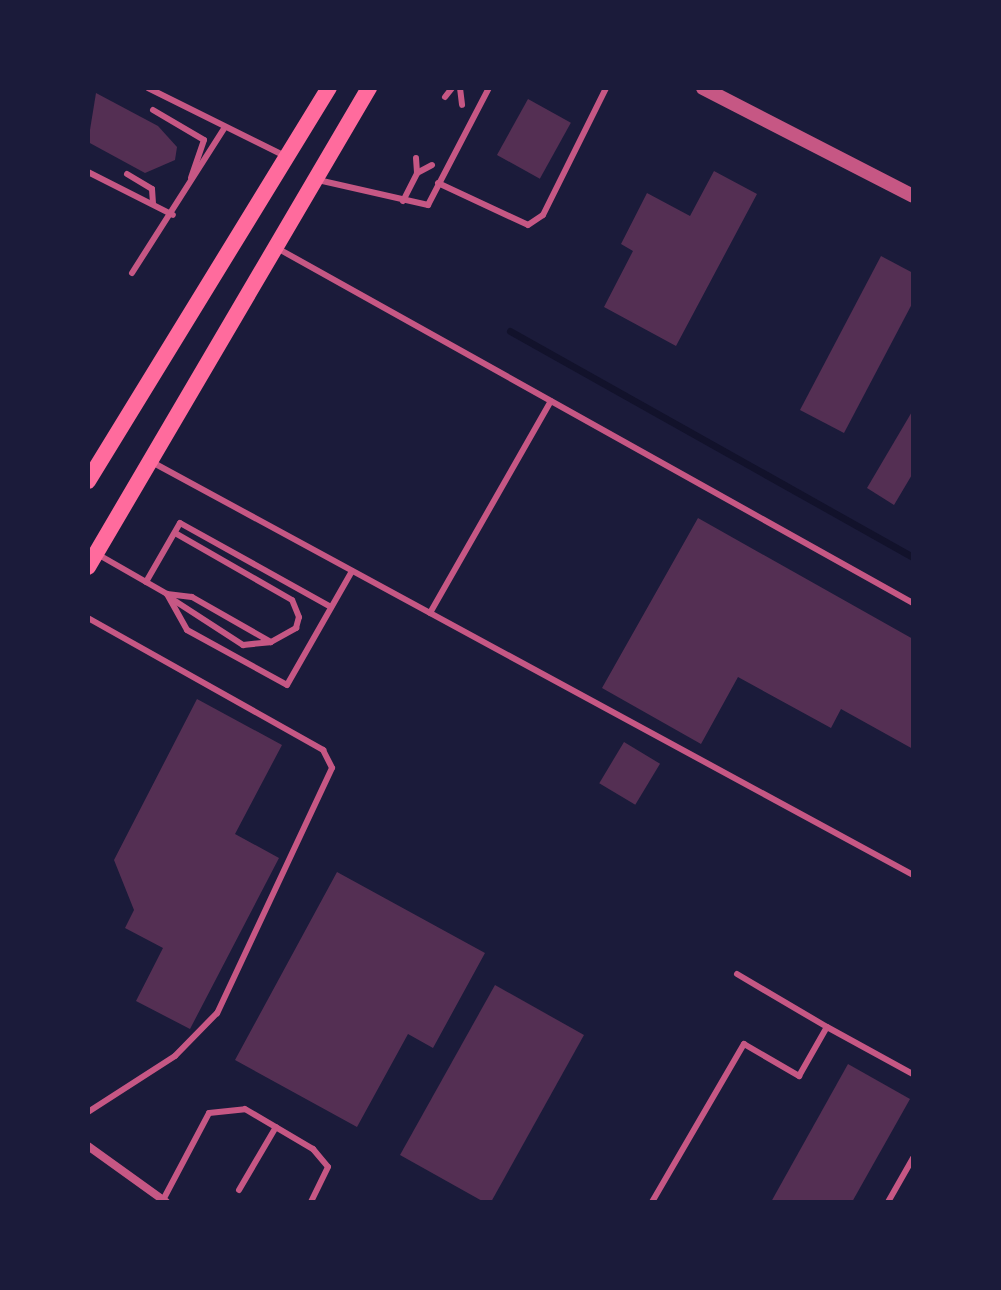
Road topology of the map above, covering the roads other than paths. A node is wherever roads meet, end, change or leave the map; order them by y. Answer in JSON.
{"nodes":[{"id":1,"x":148,"y":88,"type":"edge"},
{"id":2,"x":329,"y":88,"type":"edge"},
{"id":3,"x":369,"y":88,"type":"edge"},
{"id":4,"x":452,"y":88,"type":"edge"},
{"id":5,"x":460,"y":88,"type":"edge"},
{"id":6,"x":489,"y":88,"type":"edge"},
{"id":7,"x":606,"y":88,"type":"edge"},
{"id":8,"x":711,"y":90,"type":"edge"},
{"id":9,"x":445,"y":97,"type":"dead end"},
{"id":10,"x":462,"y":105,"type":"dead end"},
{"id":11,"x":153,"y":110,"type":"dead end"},
{"id":12,"x":225,"y":127,"type":"junction"},
{"id":13,"x":416,"y":158,"type":"dead end"},
{"id":14,"x":290,"y":159,"type":"junction"},
{"id":15,"x":432,"y":165,"type":"dead end"},
{"id":16,"x":88,"y":172,"type":"edge"},
{"id":17,"x":417,"y":173,"type":"junction"},
{"id":18,"x":127,"y":174,"type":"dead end"},
{"id":19,"x":314,"y":179,"type":"junction"},
{"id":20,"x":438,"y":183,"type":"junction"},
{"id":21,"x":188,"y":189,"type":"junction"},
{"id":22,"x":913,"y":196,"type":"edge"},
{"id":23,"x":403,"y":201,"type":"junction"},
{"id":24,"x":153,"y":205,"type":"junction"},
{"id":25,"x":173,"y":215,"type":"junction"},
{"id":26,"x":274,"y":246,"type":"junction"},
{"id":27,"x":132,"y":273,"type":"dead end"},
{"id":28,"x":551,"y":401,"type":"junction"},
{"id":29,"x":148,"y":460,"type":"junction"},
{"id":30,"x":88,"y":481,"type":"edge"},
{"id":31,"x":175,"y":533,"type":"junction"},
{"id":32,"x":92,"y":560,"type":"edge"},
{"id":33,"x":352,"y":571,"type":"junction"},
{"id":34,"x":146,"y":582,"type":"junction"},
{"id":35,"x":167,"y":594,"type":"junction"},
{"id":36,"x":913,"y":603,"type":"edge"},
{"id":37,"x":331,"y":607,"type":"junction"},
{"id":38,"x":430,"y":613,"type":"junction"},
{"id":39,"x":88,"y":618,"type":"edge"},
{"id":40,"x":271,"y":642,"type":"junction"},
{"id":41,"x":913,"y":875,"type":"edge"},
{"id":42,"x":737,"y":974,"type":"dead end"},
{"id":43,"x":827,"y":1027,"type":"junction"},
{"id":44,"x":913,"y":1074,"type":"edge"},
{"id":45,"x":88,"y":1112,"type":"edge"},
{"id":46,"x":276,"y":1127,"type":"junction"},
{"id":47,"x":88,"y":1146,"type":"edge"},
{"id":48,"x":913,"y":1158,"type":"edge"},
{"id":49,"x":239,"y":1190,"type":"dead end"},
{"id":50,"x":165,"y":1201,"type":"edge"},
{"id":51,"x":311,"y":1202,"type":"edge"},
{"id":52,"x":652,"y":1202,"type":"edge"},
{"id":53,"x":888,"y":1202,"type":"edge"}],
"edges":[{"from":1,"to":12,"type":"lane"},
{"from":2,"to":14,"type":"main road"},
{"from":3,"to":19,"type":"main road"},
{"from":4,"to":9,"type":"lane"},
{"from":5,"to":10,"type":"lane"},
{"from":6,"to":20,"type":"lane"},
{"from":7,"to":20,"type":"lane"},
{"from":8,"to":22,"type":"street"},
{"from":11,"to":21,"type":"lane"},
{"from":12,"to":14,"type":"lane"},
{"from":12,"to":21,"type":"lane"},
{"from":13,"to":17,"type":"lane"},
{"from":14,"to":30,"type":"main road"},
{"from":15,"to":17,"type":"lane"},
{"from":16,"to":24,"type":"lane"},
{"from":17,"to":23,"type":"lane"},
{"from":18,"to":24,"type":"lane"},
{"from":19,"to":23,"type":"lane"},
{"from":19,"to":26,"type":"main road"},
{"from":20,"to":23,"type":"lane"},
{"from":21,"to":25,"type":"lane"},
{"from":24,"to":25,"type":"lane"},
{"from":25,"to":27,"type":"lane"},
{"from":26,"to":28,"type":"lane"},
{"from":26,"to":29,"type":"main road"},
{"from":28,"to":36,"type":"lane"},
{"from":28,"to":38,"type":"lane"},
{"from":29,"to":32,"type":"main road"},
{"from":29,"to":33,"type":"lane"},
{"from":31,"to":34,"type":"lane"},
{"from":31,"to":37,"type":"lane"},
{"from":31,"to":40,"type":"lane"},
{"from":32,"to":34,"type":"lane"},
{"from":33,"to":37,"type":"lane"},
{"from":33,"to":38,"type":"lane"},
{"from":34,"to":35,"type":"lane"},
{"from":35,"to":37,"type":"lane"},
{"from":35,"to":40,"type":"lane"},
{"from":35,"to":40,"type":"lane"},
{"from":38,"to":41,"type":"lane"},
{"from":39,"to":45,"type":"lane"},
{"from":42,"to":43,"type":"lane"},
{"from":43,"to":44,"type":"lane"},
{"from":43,"to":52,"type":"lane"},
{"from":46,"to":49,"type":"lane"},
{"from":46,"to":50,"type":"lane"},
{"from":46,"to":51,"type":"lane"},
{"from":47,"to":50,"type":"street"},
{"from":48,"to":53,"type":"lane"}]}
